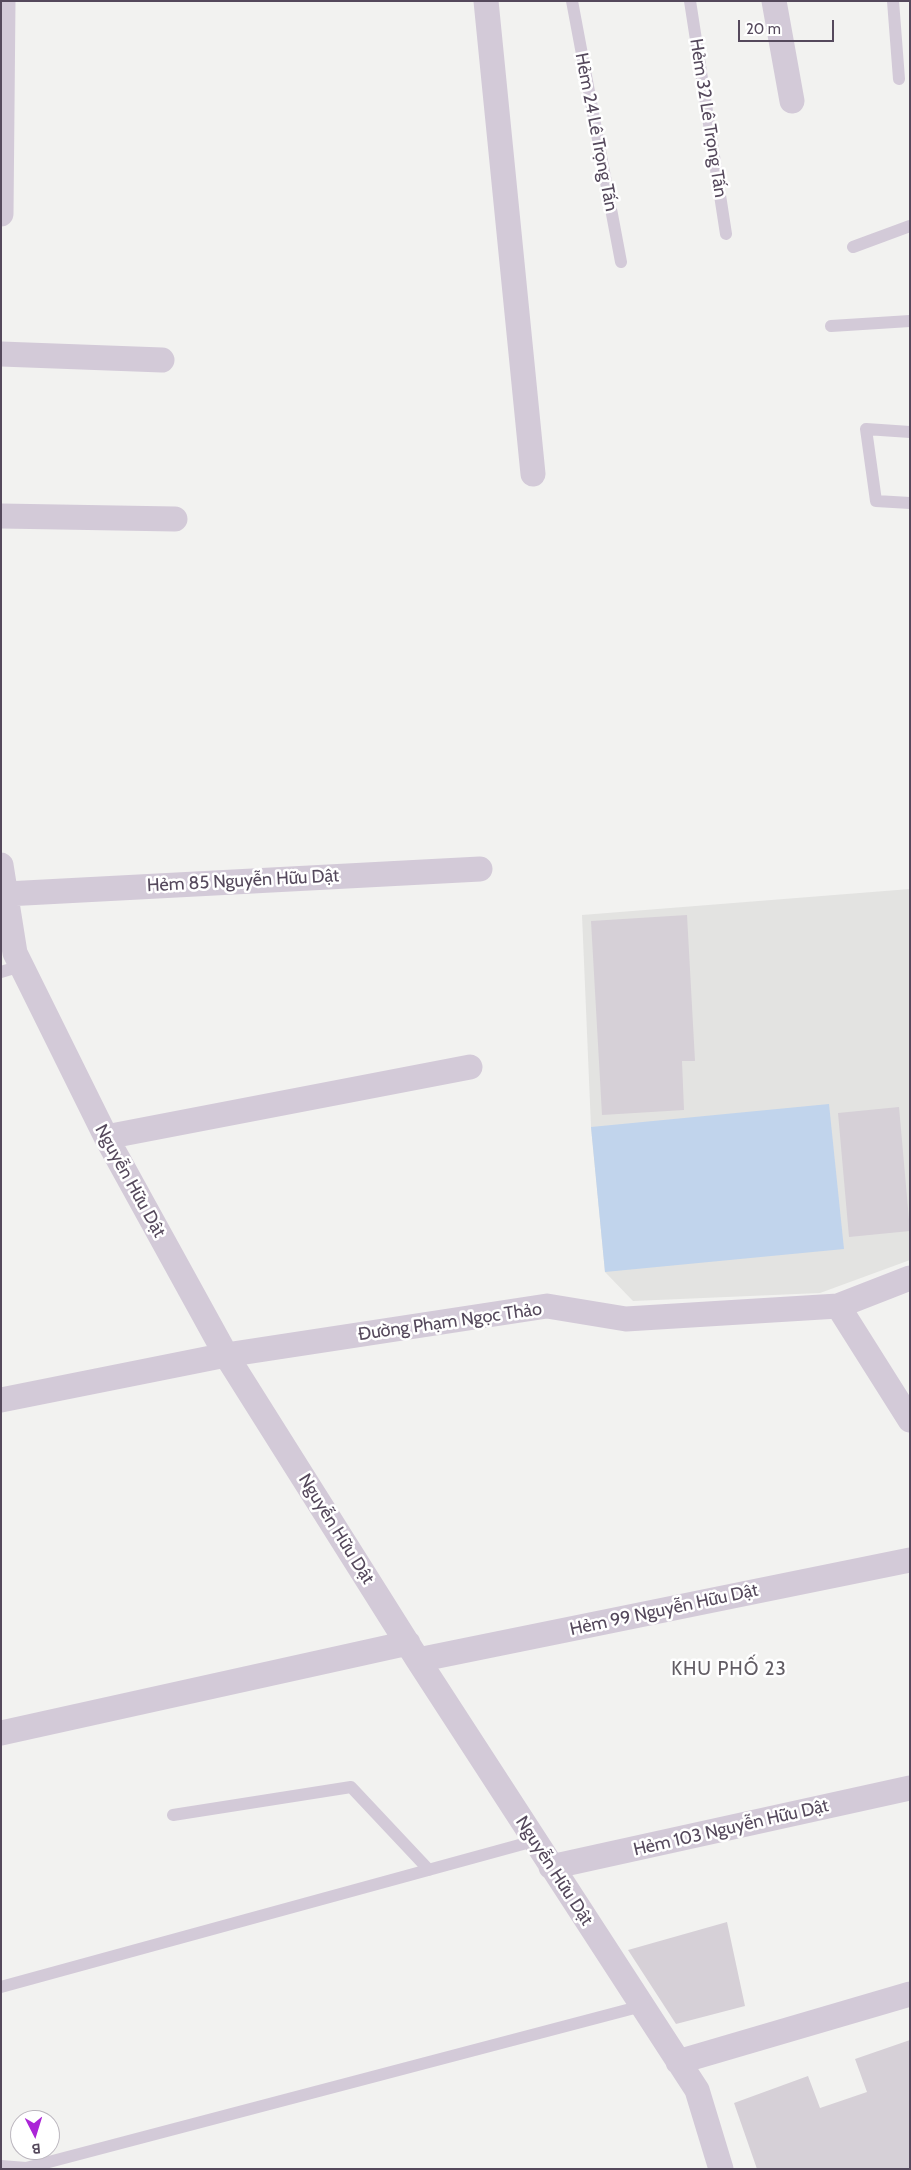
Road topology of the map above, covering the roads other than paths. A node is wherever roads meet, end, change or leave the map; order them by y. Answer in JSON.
{"nodes":[{"id":1,"x":3,"y":1,"type":"edge"},
{"id":2,"x":486,"y":1,"type":"edge"},
{"id":3,"x":572,"y":1,"type":"edge"},
{"id":4,"x":690,"y":1,"type":"edge"},
{"id":5,"x":774,"y":1,"type":"edge"},
{"id":6,"x":893,"y":1,"type":"edge"},
{"id":7,"x":899,"y":79,"type":"dead end"},
{"id":8,"x":792,"y":101,"type":"dead end"},
{"id":9,"x":1,"y":214,"type":"edge"},
{"id":10,"x":910,"y":226,"type":"edge"},
{"id":11,"x":726,"y":234,"type":"dead end"},
{"id":12,"x":853,"y":247,"type":"dead end"},
{"id":13,"x":621,"y":262,"type":"dead end"},
{"id":14,"x":910,"y":321,"type":"edge"},
{"id":15,"x":831,"y":326,"type":"dead end"},
{"id":16,"x":1,"y":354,"type":"edge"},
{"id":17,"x":162,"y":360,"type":"dead end"},
{"id":18,"x":910,"y":432,"type":"edge"},
{"id":19,"x":533,"y":474,"type":"dead end"},
{"id":20,"x":910,"y":503,"type":"edge"},
{"id":21,"x":1,"y":516,"type":"edge"},
{"id":22,"x":176,"y":519,"type":"dead end"},
{"id":23,"x":1,"y":865,"type":"edge"},
{"id":24,"x":480,"y":869,"type":"dead end"},
{"id":25,"x":6,"y":894,"type":"junction"},
{"id":26,"x":11,"y":969,"type":"edge"},
{"id":27,"x":470,"y":1067,"type":"dead end"},
{"id":28,"x":106,"y":1137,"type":"junction"},
{"id":29,"x":910,"y":1278,"type":"edge"},
{"id":30,"x":838,"y":1306,"type":"junction"},
{"id":31,"x":226,"y":1355,"type":"junction"},
{"id":32,"x":1,"y":1400,"type":"edge"},
{"id":33,"x":910,"y":1420,"type":"edge"},
{"id":34,"x":910,"y":1560,"type":"edge"},
{"id":35,"x":413,"y":1652,"type":"junction"},
{"id":36,"x":1,"y":1732,"type":"edge"},
{"id":37,"x":910,"y":1788,"type":"edge"},
{"id":38,"x":173,"y":1815,"type":"dead end"},
{"id":39,"x":534,"y":1841,"type":"junction"},
{"id":40,"x":551,"y":1867,"type":"junction"},
{"id":41,"x":429,"y":1870,"type":"junction"},
{"id":42,"x":1,"y":1987,"type":"edge"},
{"id":43,"x":910,"y":1994,"type":"edge"},
{"id":44,"x":642,"y":2006,"type":"junction"},
{"id":45,"x":678,"y":2062,"type":"junction"},
{"id":46,"x":1,"y":2166,"type":"edge"},
{"id":47,"x":721,"y":2169,"type":"edge"}],
"edges":[{"from":1,"to":9,"type":"street"},
{"from":2,"to":19,"type":"street"},
{"from":3,"to":13,"type":"lane","name":"Hẻm 24 Lê Trọng Tấn"},
{"from":4,"to":11,"type":"lane","name":"Hẻm 32 Lê Trọng Tấn"},
{"from":5,"to":8,"type":"street"},
{"from":6,"to":7,"type":"lane"},
{"from":10,"to":12,"type":"lane"},
{"from":14,"to":15,"type":"lane"},
{"from":16,"to":17,"type":"street"},
{"from":18,"to":20,"type":"lane"},
{"from":21,"to":22,"type":"street"},
{"from":23,"to":25,"type":"street","name":"Nguyễn Hữu Dật"},
{"from":24,"to":25,"type":"street","name":"Hẻm 85 Nguyễn Hữu Dật"},
{"from":25,"to":26,"type":"street","name":"Nguyễn Hữu Dật"},
{"from":26,"to":28,"type":"street","name":"Nguyễn Hữu Dật"},
{"from":27,"to":28,"type":"street"},
{"from":28,"to":31,"type":"street","name":"Nguyễn Hữu Dật"},
{"from":29,"to":30,"type":"street","name":"Đường Phạm Ngọc Thảo"},
{"from":30,"to":31,"type":"street","name":"Đường Phạm Ngọc Thảo"},
{"from":30,"to":33,"type":"street"},
{"from":31,"to":32,"type":"street","name":"Đường Phạm Ngọc Thảo"},
{"from":31,"to":35,"type":"street","name":"Nguyễn Hữu Dật"},
{"from":34,"to":35,"type":"street","name":"Hẻm 99 Nguyễn Hữu Dật"},
{"from":35,"to":36,"type":"street","name":"Hẻm 99 Nguyễn Hữu Dật"},
{"from":35,"to":39,"type":"street","name":"Nguyễn Hữu Dật"},
{"from":37,"to":40,"type":"street","name":"Hẻm 103 Nguyễn Hữu Dật"},
{"from":38,"to":41,"type":"lane"},
{"from":39,"to":40,"type":"street","name":"Nguyễn Hữu Dật"},
{"from":39,"to":41,"type":"lane"},
{"from":40,"to":44,"type":"street","name":"Nguyễn Hữu Dật"},
{"from":41,"to":42,"type":"lane"},
{"from":43,"to":45,"type":"street"},
{"from":44,"to":45,"type":"street","name":"Nguyễn Hữu Dật"},
{"from":44,"to":46,"type":"lane"},
{"from":45,"to":47,"type":"street","name":"Nguyễn Hữu Dật"}]}
